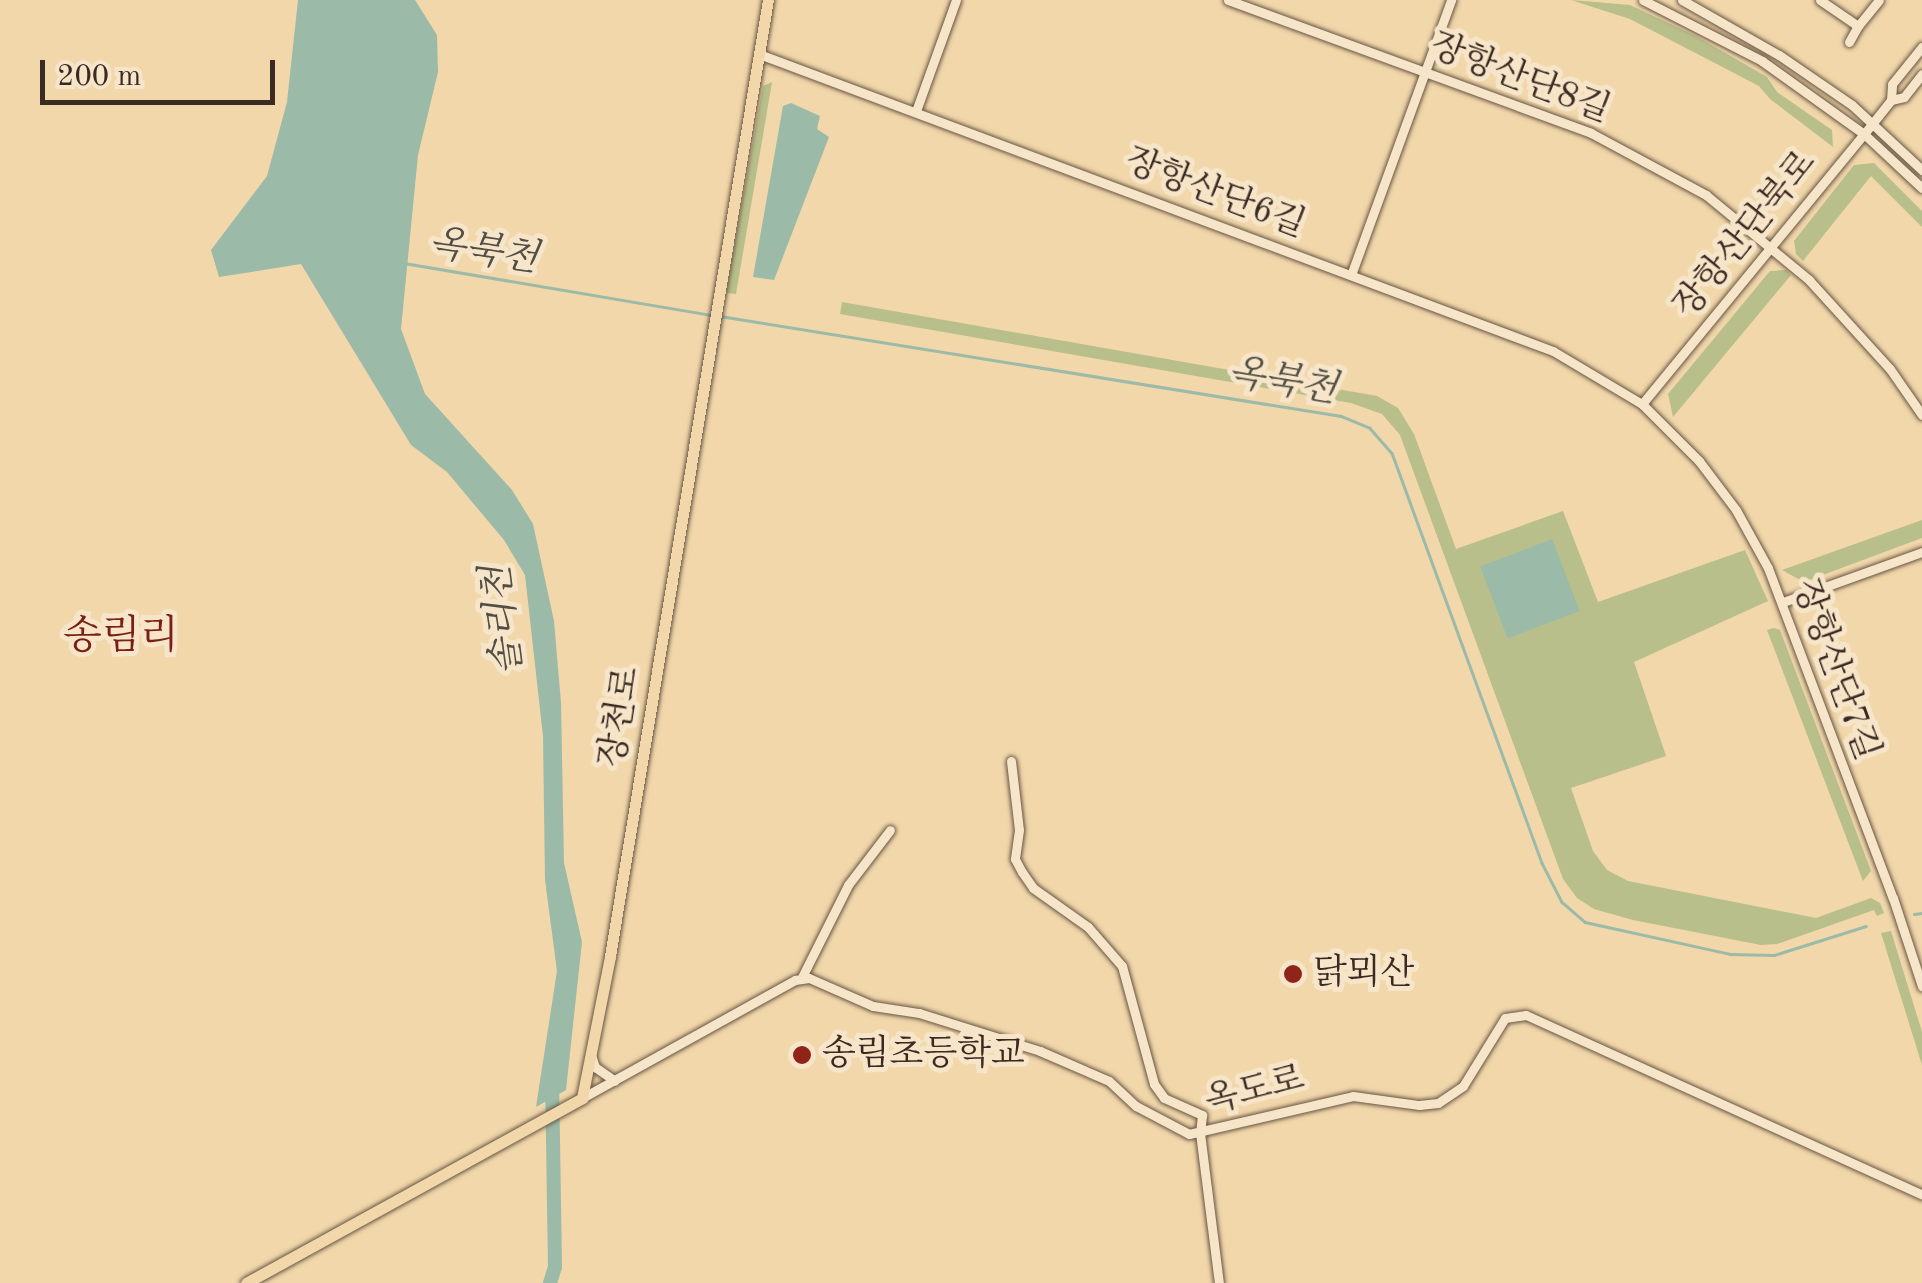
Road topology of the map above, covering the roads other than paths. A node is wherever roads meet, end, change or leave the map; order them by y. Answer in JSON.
{"nodes":[{"id":1,"x":768,"y":0,"type":"edge"},
{"id":2,"x":956,"y":0,"type":"edge"},
{"id":3,"x":1228,"y":0,"type":"edge"},
{"id":4,"x":1451,"y":0,"type":"edge"},
{"id":5,"x":1643,"y":0,"type":"edge"},
{"id":6,"x":1682,"y":0,"type":"edge"},
{"id":7,"x":1820,"y":0,"type":"edge"},
{"id":8,"x":1880,"y":0,"type":"edge"},
{"id":9,"x":1858,"y":26,"type":"junction"},
{"id":10,"x":1849,"y":42,"type":"dead end"},
{"id":11,"x":1922,"y":47,"type":"edge"},
{"id":12,"x":759,"y":54,"type":"junction"},
{"id":13,"x":1425,"y":72,"type":"junction"},
{"id":14,"x":1922,"y":74,"type":"edge"},
{"id":15,"x":1890,"y":100,"type":"junction"},
{"id":16,"x":916,"y":110,"type":"junction"},
{"id":17,"x":1872,"y":122,"type":"junction"},
{"id":18,"x":1864,"y":134,"type":"junction"},
{"id":19,"x":1922,"y":170,"type":"edge"},
{"id":20,"x":1922,"y":188,"type":"edge"},
{"id":21,"x":1772,"y":248,"type":"junction"},
{"id":22,"x":1352,"y":275,"type":"junction"},
{"id":23,"x":1642,"y":404,"type":"junction"},
{"id":24,"x":1922,"y":415,"type":"edge"},
{"id":25,"x":1922,"y":552,"type":"edge"},
{"id":26,"x":1783,"y":602,"type":"junction"},
{"id":27,"x":1011,"y":762,"type":"dead end"},
{"id":28,"x":890,"y":830,"type":"dead end"},
{"id":29,"x":800,"y":979,"type":"junction"},
{"id":30,"x":1922,"y":986,"type":"edge"},
{"id":31,"x":591,"y":1054,"type":"junction"},
{"id":32,"x":615,"y":1081,"type":"junction"},
{"id":33,"x":582,"y":1098,"type":"junction"},
{"id":34,"x":1200,"y":1133,"type":"junction"},
{"id":35,"x":1922,"y":1196,"type":"edge"},
{"id":36,"x":246,"y":1283,"type":"edge"},
{"id":37,"x":1219,"y":1283,"type":"edge"}],
"edges":[{"from":1,"to":12,"type":"main road"},
{"from":2,"to":16,"type":"street"},
{"from":3,"to":13,"type":"street","name":"장항산단8길"},
{"from":4,"to":13,"type":"street"},
{"from":5,"to":18,"type":"street"},
{"from":6,"to":17,"type":"street"},
{"from":7,"to":9,"type":"street"},
{"from":8,"to":9,"type":"street"},
{"from":9,"to":10,"type":"street"},
{"from":11,"to":15,"type":"street","name":"장항산단북로"},
{"from":12,"to":16,"type":"street","name":"장항산단6길"},
{"from":12,"to":31,"type":"main road","name":"장천로"},
{"from":13,"to":21,"type":"street","name":"장항산단8길"},
{"from":13,"to":22,"type":"street"},
{"from":14,"to":15,"type":"street","name":"장항산단북로"},
{"from":15,"to":17,"type":"street","name":"장항산단북로"},
{"from":16,"to":22,"type":"street","name":"장항산단6길"},
{"from":17,"to":18,"type":"street","name":"장항산단북로"},
{"from":17,"to":19,"type":"street"},
{"from":18,"to":20,"type":"street"},
{"from":18,"to":21,"type":"street","name":"장항산단북로"},
{"from":21,"to":23,"type":"street","name":"장항산단북로"},
{"from":21,"to":24,"type":"street","name":"장항산단8길"},
{"from":22,"to":23,"type":"street","name":"장항산단6길"},
{"from":23,"to":26,"type":"street","name":"장항산단7길"},
{"from":25,"to":26,"type":"street"},
{"from":26,"to":30,"type":"street","name":"장항산단7길"},
{"from":27,"to":34,"type":"street"},
{"from":28,"to":29,"type":"street"},
{"from":29,"to":32,"type":"street"},
{"from":29,"to":34,"type":"street","name":"옥도로"},
{"from":31,"to":32,"type":"street"},
{"from":31,"to":33,"type":"main road","name":"장천로"},
{"from":32,"to":33,"type":"street"},
{"from":33,"to":36,"type":"main road"},
{"from":34,"to":35,"type":"street","name":"옥도로"},
{"from":34,"to":37,"type":"street"}]}
